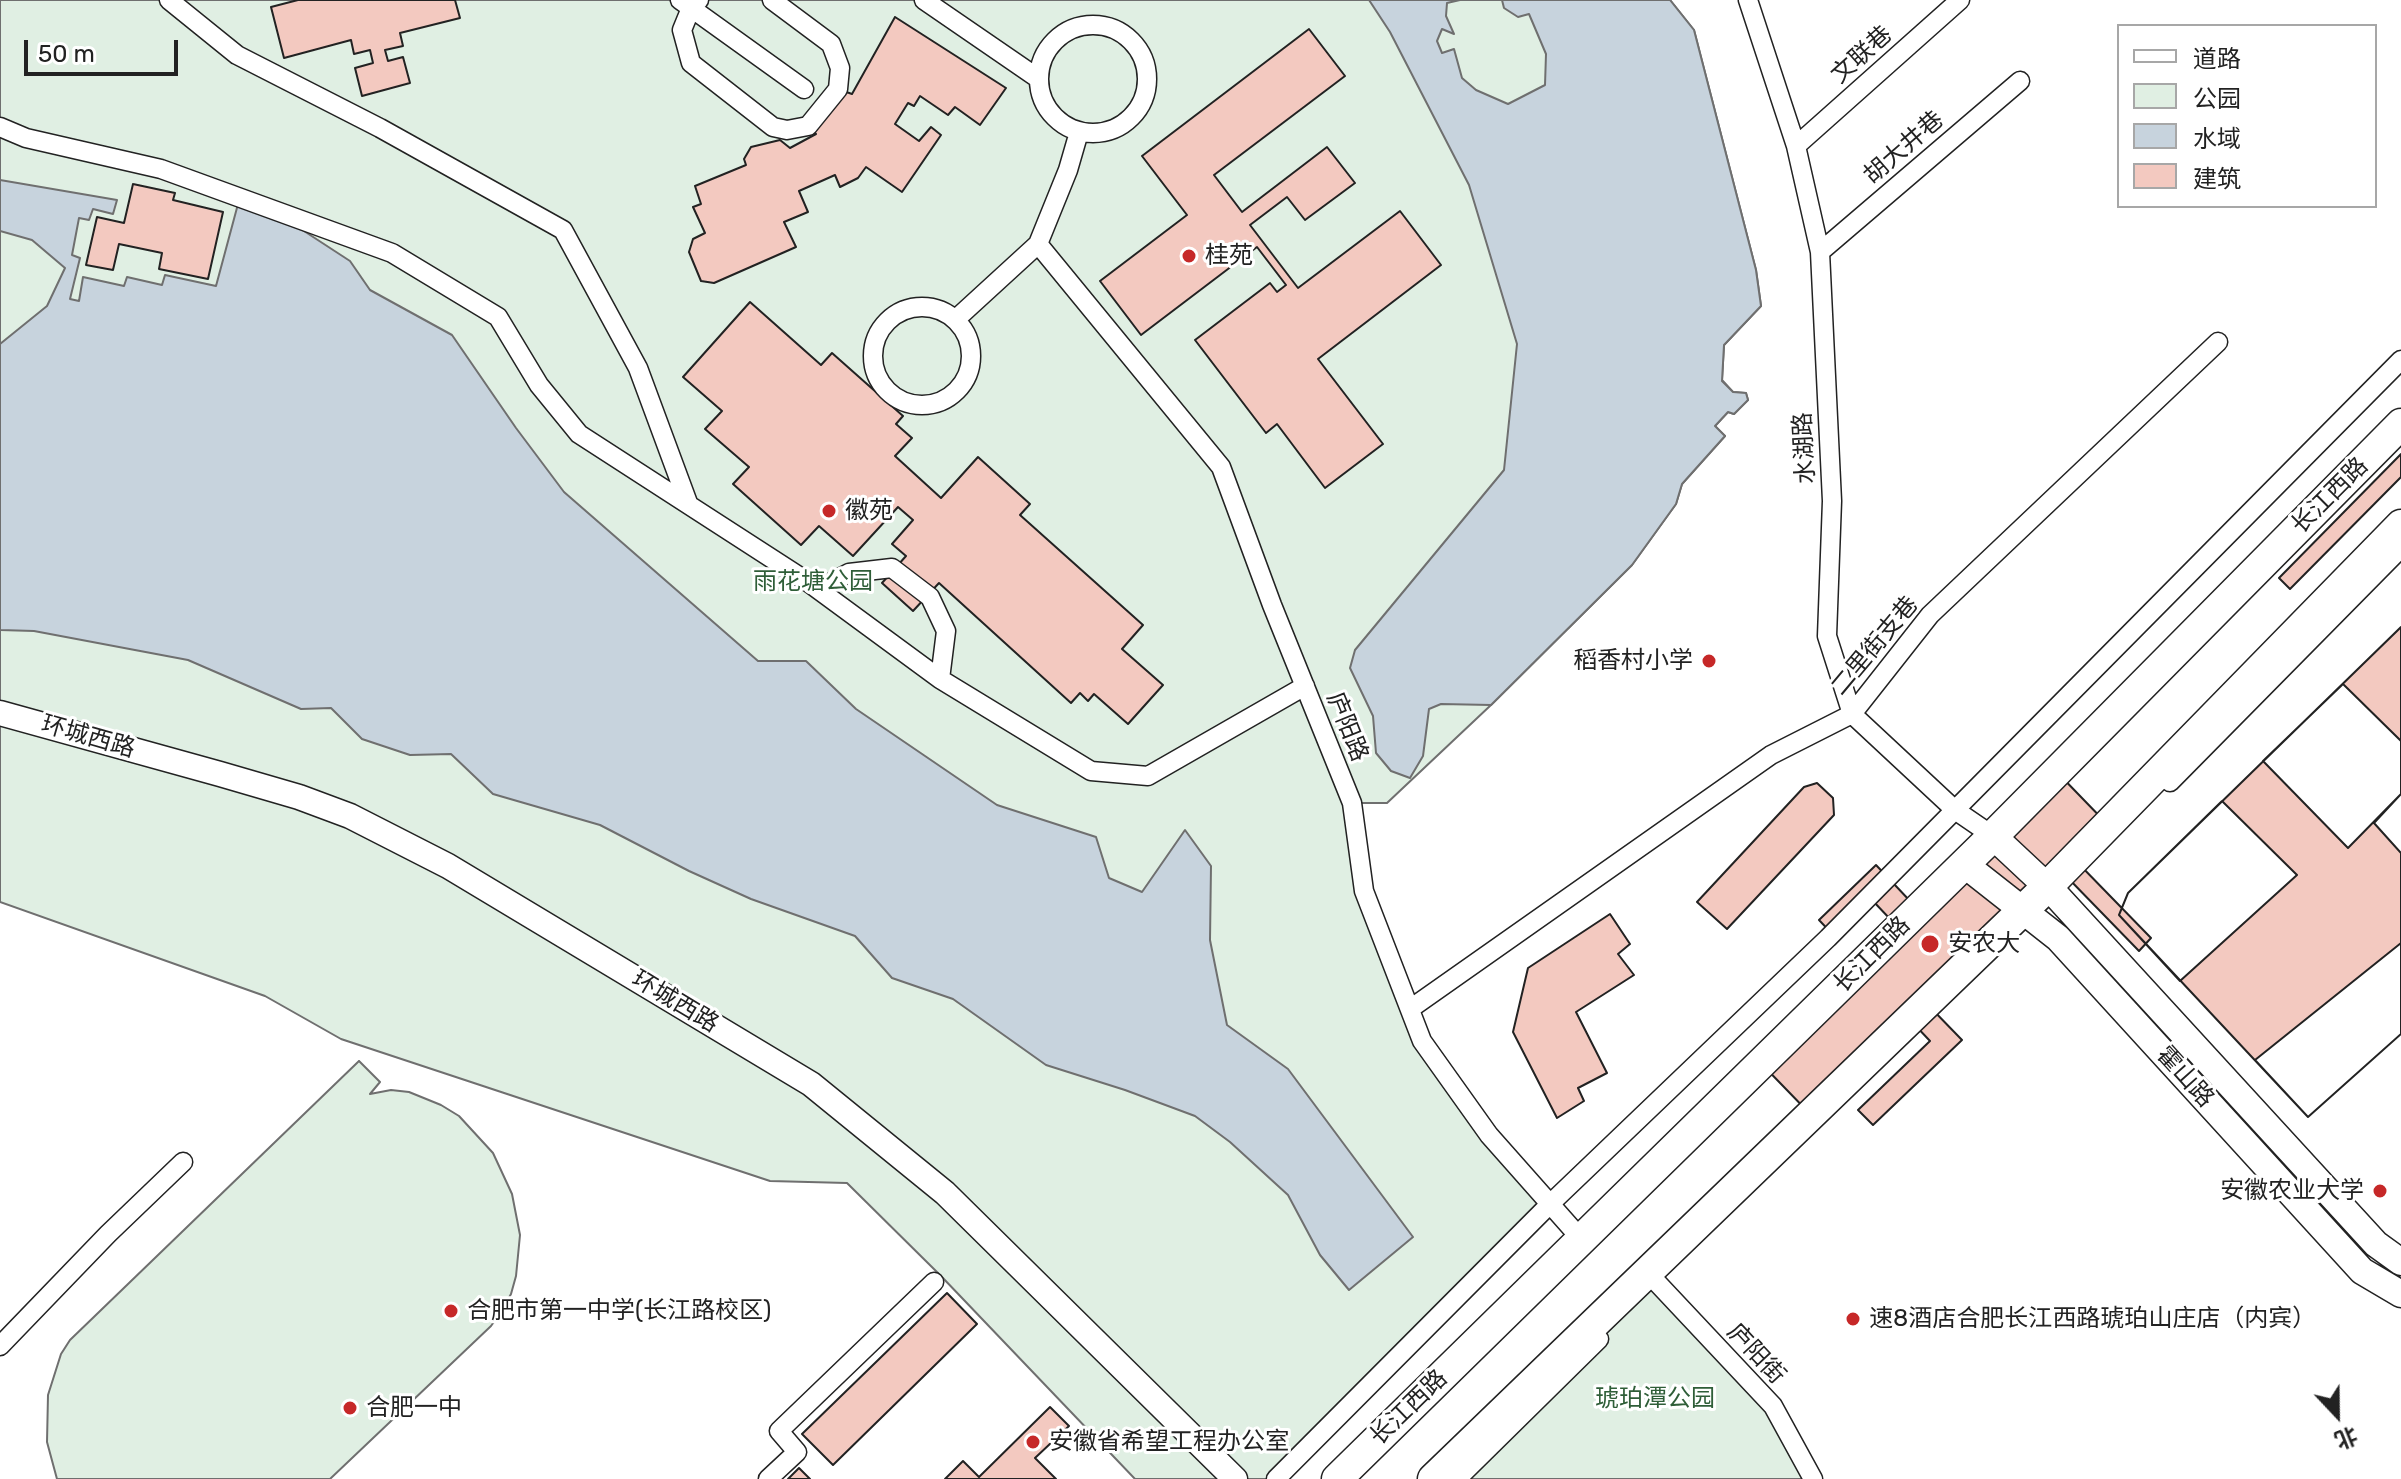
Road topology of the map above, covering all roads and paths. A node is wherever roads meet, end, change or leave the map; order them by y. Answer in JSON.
{"nodes":[{"id":1,"x":169,"y":0,"type":"edge"},
{"id":2,"x":772,"y":0,"type":"edge"},
{"id":3,"x":924,"y":0,"type":"edge"},
{"id":4,"x":1748,"y":0,"type":"edge"},
{"id":5,"x":1960,"y":0,"type":"edge"},
{"id":6,"x":690,"y":3,"type":"edge"},
{"id":7,"x":1039,"y":79,"type":"junction"},
{"id":8,"x":2020,"y":81,"type":"dead end"},
{"id":9,"x":804,"y":89,"type":"dead end"},
{"id":10,"x":0,"y":127,"type":"edge"},
{"id":11,"x":1079,"y":132,"type":"junction"},
{"id":12,"x":1796,"y":146,"type":"junction"},
{"id":13,"x":1038,"y":244,"type":"junction"},
{"id":14,"x":1820,"y":252,"type":"junction"},
{"id":15,"x":955,"y":320,"type":"junction"},
{"id":16,"x":2218,"y":342,"type":"dead end"},
{"id":17,"x":2401,"y":360,"type":"edge"},
{"id":18,"x":2401,"y":424,"type":"edge"},
{"id":19,"x":688,"y":503,"type":"junction"},
{"id":20,"x":2401,"y":525,"type":"edge"},
{"id":21,"x":2401,"y":548,"type":"edge"},
{"id":22,"x":819,"y":589,"type":"junction"},
{"id":23,"x":940,"y":679,"type":"junction"},
{"id":24,"x":1305,"y":686,"type":"junction"},
{"id":25,"x":0,"y":713,"type":"edge"},
{"id":26,"x":1852,"y":714,"type":"junction"},
{"id":27,"x":1955,"y":810,"type":"junction"},
{"id":28,"x":1993,"y":836,"type":"junction"},
{"id":29,"x":1964,"y":864,"type":"junction"},
{"id":30,"x":2052,"y":890,"type":"junction"},
{"id":31,"x":2027,"y":914,"type":"junction"},
{"id":32,"x":1410,"y":1009,"type":"junction"},
{"id":33,"x":183,"y":1162,"type":"dead end"},
{"id":34,"x":1550,"y":1204,"type":"junction"},
{"id":35,"x":1582,"y":1240,"type":"junction"},
{"id":36,"x":2401,"y":1262,"type":"edge"},
{"id":37,"x":1653,"y":1278,"type":"junction"},
{"id":38,"x":934,"y":1282,"type":"dead end"},
{"id":39,"x":2401,"y":1294,"type":"edge"},
{"id":40,"x":0,"y":1346,"type":"edge"},
{"id":41,"x":768,"y":1479,"type":"edge"},
{"id":42,"x":1235,"y":1479,"type":"edge"},
{"id":43,"x":1276,"y":1479,"type":"edge"},
{"id":44,"x":1337,"y":1479,"type":"edge"},
{"id":45,"x":1433,"y":1479,"type":"edge"},
{"id":46,"x":1457,"y":1479,"type":"edge"},
{"id":47,"x":1813,"y":1479,"type":"edge"}],
"edges":[{"from":1,"to":19,"type":"street"},
{"from":2,"to":6,"type":"street"},
{"from":3,"to":7,"type":"street"},
{"from":4,"to":12,"type":"street","name":"水湖路"},
{"from":5,"to":12,"type":"street","name":"文联巷"},
{"from":6,"to":9,"type":"street"},
{"from":7,"to":11,"type":"street"},
{"from":7,"to":11,"type":"street"},
{"from":8,"to":14,"type":"street","name":"胡大井巷"},
{"from":10,"to":19,"type":"street"},
{"from":11,"to":13,"type":"street"},
{"from":12,"to":14,"type":"street","name":"水湖路"},
{"from":13,"to":15,"type":"street"},
{"from":13,"to":24,"type":"street","name":"庐阳路"},
{"from":14,"to":26,"type":"street","name":"水湖路"},
{"from":15,"to":15,"type":"street"},
{"from":16,"to":26,"type":"street","name":"二里街支巷"},
{"from":17,"to":27,"type":"street"},
{"from":18,"to":28,"type":"highway","name":"长江西路"},
{"from":19,"to":22,"type":"street"},
{"from":20,"to":30,"type":"highway"},
{"from":21,"to":30,"type":"street"},
{"from":22,"to":23,"type":"street"},
{"from":22,"to":23,"type":"street"},
{"from":23,"to":24,"type":"street"},
{"from":24,"to":32,"type":"street","name":"庐阳路"},
{"from":25,"to":42,"type":"street","name":"环城西路"},
{"from":26,"to":27,"type":"street","name":"水湖路"},
{"from":26,"to":32,"type":"street","name":"二里街支巷"},
{"from":27,"to":28,"type":"street","name":"水湖路"},
{"from":27,"to":34,"type":"street"},
{"from":28,"to":29,"type":"highway","name":"长江西路"},
{"from":28,"to":30,"type":"main road","name":"霍山路"},
{"from":29,"to":31,"type":"main road","name":"霍山路"},
{"from":29,"to":35,"type":"highway","name":"长江西路"},
{"from":30,"to":31,"type":"highway"},
{"from":30,"to":36,"type":"main road","name":"霍山路"},
{"from":31,"to":37,"type":"highway"},
{"from":31,"to":39,"type":"main road","name":"霍山路"},
{"from":32,"to":34,"type":"street","name":"庐阳路"},
{"from":33,"to":40,"type":"street"},
{"from":34,"to":35,"type":"street","name":"庐阳路"},
{"from":34,"to":43,"type":"street"},
{"from":35,"to":44,"type":"highway","name":"长江西路"},
{"from":37,"to":45,"type":"highway"},
{"from":37,"to":46,"type":"street"},
{"from":37,"to":47,"type":"street","name":"庐阳街"},
{"from":38,"to":41,"type":"street"}]}
